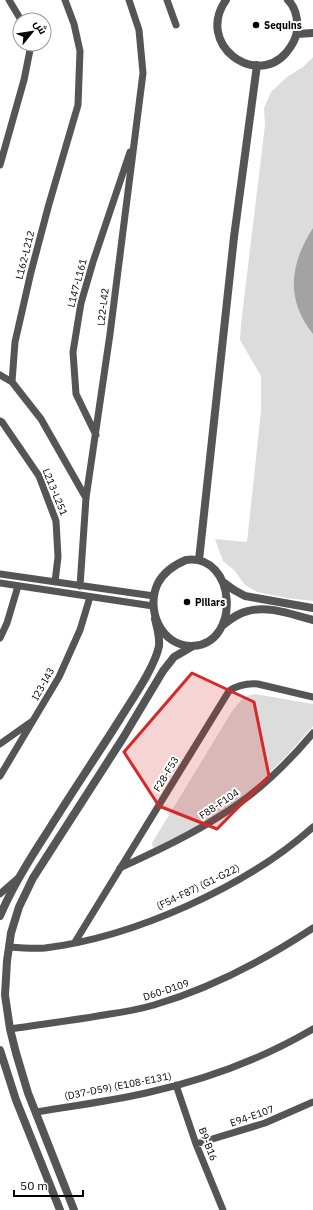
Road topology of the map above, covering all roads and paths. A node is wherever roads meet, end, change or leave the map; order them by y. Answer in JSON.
{"nodes":[{"id":1,"x":10,"y":0,"type":"edge"},
{"id":2,"x":66,"y":0,"type":"edge"},
{"id":3,"x":129,"y":0,"type":"edge"},
{"id":4,"x":167,"y":0,"type":"edge"},
{"id":5,"x":226,"y":0,"type":"edge"},
{"id":6,"x":288,"y":0,"type":"edge"},
{"id":7,"x":17,"y":12,"type":"edge"},
{"id":8,"x":176,"y":25,"type":"dead end"},
{"id":9,"x":313,"y":33,"type":"edge"},
{"id":10,"x":297,"y":34,"type":"junction"},
{"id":11,"x":30,"y":52,"type":"edge"},
{"id":12,"x":257,"y":65,"type":"junction"},
{"id":13,"x":135,"y":138,"type":"junction"},
{"id":14,"x":0,"y":165,"type":"edge"},
{"id":15,"x":0,"y":375,"type":"edge"},
{"id":16,"x":12,"y":382,"type":"junction"},
{"id":17,"x":0,"y":421,"type":"edge"},
{"id":18,"x":96,"y":435,"type":"junction"},
{"id":19,"x":86,"y":498,"type":"junction"},
{"id":20,"x":199,"y":560,"type":"junction"},
{"id":21,"x":0,"y":574,"type":"edge"},
{"id":22,"x":222,"y":580,"type":"junction"},
{"id":23,"x":55,"y":582,"type":"junction"},
{"id":24,"x":0,"y":583,"type":"edge"},
{"id":25,"x":18,"y":586,"type":"junction"},
{"id":26,"x":80,"y":586,"type":"junction"},
{"id":27,"x":154,"y":596,"type":"junction"},
{"id":28,"x":90,"y":597,"type":"junction"},
{"id":29,"x":153,"y":606,"type":"junction"},
{"id":30,"x":313,"y":608,"type":"edge"},
{"id":31,"x":156,"y":619,"type":"junction"},
{"id":32,"x":313,"y":620,"type":"edge"},
{"id":33,"x":222,"y":625,"type":"junction"},
{"id":34,"x":0,"y":638,"type":"edge"},
{"id":35,"x":193,"y":646,"type":"junction"},
{"id":36,"x":313,"y":697,"type":"edge"},
{"id":37,"x":34,"y":719,"type":"junction"},
{"id":38,"x":313,"y":733,"type":"edge"},
{"id":39,"x":0,"y":744,"type":"edge"},
{"id":40,"x":0,"y":776,"type":"edge"},
{"id":41,"x":313,"y":827,"type":"edge"},
{"id":42,"x":120,"y":869,"type":"junction"},
{"id":43,"x":20,"y":875,"type":"junction"},
{"id":44,"x":0,"y":894,"type":"edge"},
{"id":45,"x":0,"y":916,"type":"edge"},
{"id":46,"x":313,"y":928,"type":"edge"},
{"id":47,"x":75,"y":942,"type":"junction"},
{"id":48,"x":8,"y":947,"type":"junction"},
{"id":49,"x":3,"y":1012,"type":"edge"},
{"id":50,"x":313,"y":1028,"type":"edge"},
{"id":51,"x":10,"y":1029,"type":"junction"},
{"id":52,"x":0,"y":1052,"type":"edge"},
{"id":53,"x":176,"y":1085,"type":"junction"},
{"id":54,"x":313,"y":1102,"type":"edge"},
{"id":55,"x":36,"y":1112,"type":"junction"},
{"id":56,"x":196,"y":1144,"type":"junction"},
{"id":57,"x":60,"y":1210,"type":"edge"},
{"id":58,"x":74,"y":1210,"type":"edge"},
{"id":59,"x":223,"y":1210,"type":"edge"}],
"edges":[{"from":1,"to":7,"type":"street"},
{"from":2,"to":16,"type":"street","name":"L162-L212"},
{"from":3,"to":13,"type":"street","name":"L22-L42"},
{"from":4,"to":8,"type":"street"},
{"from":5,"to":12,"type":"street"},
{"from":6,"to":10,"type":"street"},
{"from":9,"to":10,"type":"street"},
{"from":10,"to":12,"type":"street"},
{"from":11,"to":14,"type":"street"},
{"from":12,"to":20,"type":"street"},
{"from":13,"to":18,"type":"street","name":"L22-L42"},
{"from":13,"to":18,"type":"street","name":"L147-L161"},
{"from":15,"to":16,"type":"street"},
{"from":16,"to":19,"type":"street"},
{"from":17,"to":23,"type":"street","name":"L213-L251"},
{"from":18,"to":19,"type":"street","name":"L22-L42"},
{"from":19,"to":26,"type":"street","name":"L22-L42"},
{"from":20,"to":22,"type":"street"},
{"from":20,"to":27,"type":"street"},
{"from":21,"to":23,"type":"street"},
{"from":22,"to":30,"type":"street"},
{"from":22,"to":33,"type":"street"},
{"from":23,"to":26,"type":"street"},
{"from":24,"to":25,"type":"street"},
{"from":25,"to":28,"type":"street"},
{"from":25,"to":34,"type":"street"},
{"from":26,"to":27,"type":"street"},
{"from":27,"to":29,"type":"street"},
{"from":28,"to":29,"type":"street"},
{"from":28,"to":37,"type":"street","name":"I23-I43"},
{"from":29,"to":31,"type":"street"},
{"from":31,"to":35,"type":"street"},
{"from":31,"to":43,"type":"street"},
{"from":32,"to":33,"type":"street"},
{"from":33,"to":35,"type":"street"},
{"from":35,"to":48,"type":"street"},
{"from":36,"to":42,"type":"street","name":"F28-F53"},
{"from":37,"to":39,"type":"street"},
{"from":37,"to":40,"type":"street","name":"I23-I43"},
{"from":38,"to":42,"type":"street","name":"F88-F104"},
{"from":41,"to":47,"type":"street","name":"(F54-F87) (G1-G22)"},
{"from":42,"to":47,"type":"street","name":"F28-F53"},
{"from":43,"to":44,"type":"street"},
{"from":43,"to":45,"type":"street"},
{"from":46,"to":51,"type":"street","name":"D60-D109"},
{"from":47,"to":48,"type":"street","name":"(F54-F87) (G1-G22)"},
{"from":48,"to":49,"type":"street"},
{"from":49,"to":51,"type":"street"},
{"from":50,"to":53,"type":"street","name":"(D37-D59) (E108-E131)"},
{"from":51,"to":55,"type":"street"},
{"from":52,"to":57,"type":"street"},
{"from":53,"to":55,"type":"street","name":"(D37-D59) (E108-E131)"},
{"from":53,"to":56,"type":"street","name":"B9-B16"},
{"from":54,"to":56,"type":"street","name":"E94-E107"},
{"from":55,"to":58,"type":"street"},
{"from":56,"to":59,"type":"street","name":"B9-B16"}]}
